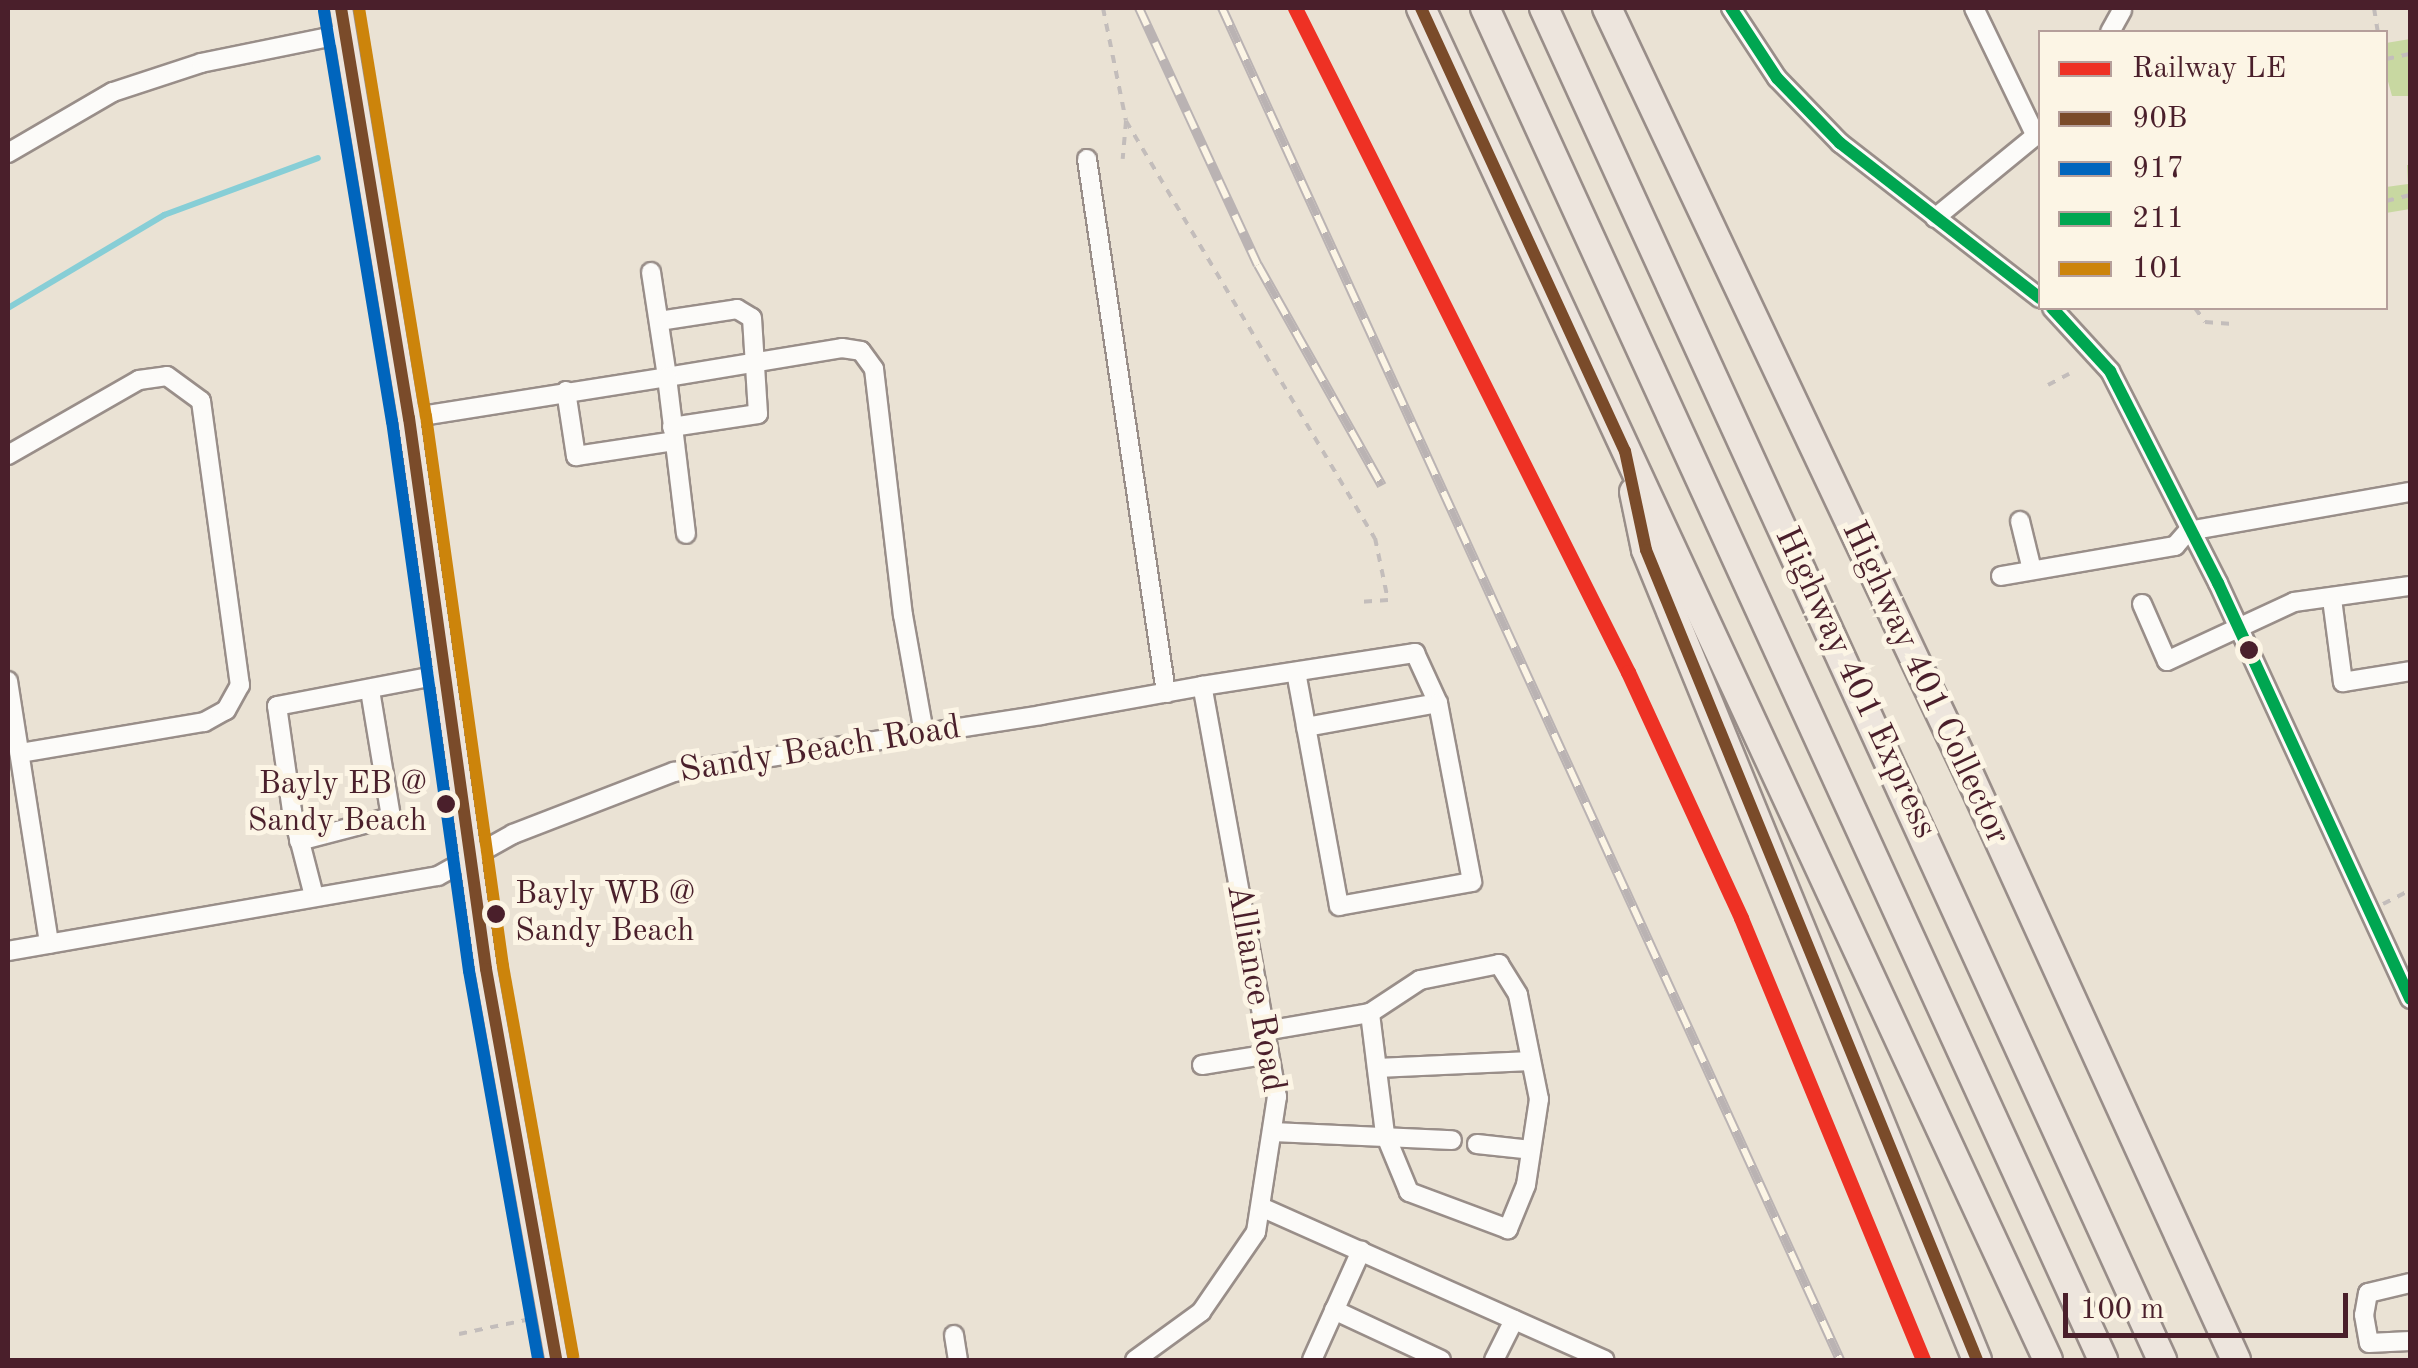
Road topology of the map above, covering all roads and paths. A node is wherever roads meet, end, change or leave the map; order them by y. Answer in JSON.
{"nodes":[{"id":1,"x":340,"y":8,"type":"edge"},
{"id":2,"x":1103,"y":8,"type":"edge"},
{"id":3,"x":1421,"y":8,"type":"edge"},
{"id":4,"x":1485,"y":8,"type":"edge"},
{"id":5,"x":1544,"y":8,"type":"edge"},
{"id":6,"x":1607,"y":8,"type":"edge"},
{"id":7,"x":1731,"y":8,"type":"edge"},
{"id":8,"x":1974,"y":8,"type":"edge"},
{"id":9,"x":2122,"y":10,"type":"dead end"},
{"id":10,"x":2111,"y":30,"type":"edge"},
{"id":11,"x":344,"y":34,"type":"junction"},
{"id":12,"x":1126,"y":121,"type":"junction"},
{"id":13,"x":2038,"y":134,"type":"edge"},
{"id":14,"x":8,"y":153,"type":"edge"},
{"id":15,"x":1088,"y":159,"type":"dead end"},
{"id":16,"x":1123,"y":159,"type":"dead end"},
{"id":17,"x":1934,"y":218,"type":"junction"},
{"id":18,"x":651,"y":272,"type":"dead end"},
{"id":19,"x":2038,"y":296,"type":"edge"},
{"id":20,"x":2054,"y":310,"type":"edge"},
{"id":21,"x":2196,"y":310,"type":"edge"},
{"id":22,"x":659,"y":322,"type":"junction"},
{"id":23,"x":2236,"y":324,"type":"dead end"},
{"id":24,"x":757,"y":360,"type":"junction"},
{"id":25,"x":2069,"y":374,"type":"dead end"},
{"id":26,"x":667,"y":377,"type":"junction"},
{"id":27,"x":2048,"y":385,"type":"dead end"},
{"id":28,"x":566,"y":390,"type":"junction"},
{"id":29,"x":409,"y":418,"type":"junction"},
{"id":30,"x":673,"y":434,"type":"junction"},
{"id":31,"x":1625,"y":452,"type":"junction"},
{"id":32,"x":8,"y":454,"type":"edge"},
{"id":33,"x":2410,"y":492,"type":"edge"},
{"id":34,"x":2020,"y":522,"type":"dead end"},
{"id":35,"x":2188,"y":531,"type":"junction"},
{"id":36,"x":686,"y":534,"type":"dead end"},
{"id":37,"x":2032,"y":570,"type":"junction"},
{"id":38,"x":2001,"y":576,"type":"dead end"},
{"id":39,"x":2410,"y":586,"type":"edge"},
{"id":40,"x":2332,"y":599,"type":"junction"},
{"id":41,"x":1362,"y":602,"type":"dead end"},
{"id":42,"x":2142,"y":604,"type":"dead end"},
{"id":43,"x":2240,"y":629,"type":"junction"},
{"id":44,"x":2410,"y":671,"type":"edge"},
{"id":45,"x":1296,"y":672,"type":"junction"},
{"id":46,"x":444,"y":674,"type":"junction"},
{"id":47,"x":8,"y":681,"type":"edge"},
{"id":48,"x":1202,"y":686,"type":"junction"},
{"id":49,"x":370,"y":690,"type":"junction"},
{"id":50,"x":1166,"y":692,"type":"junction"},
{"id":51,"x":1438,"y":702,"type":"junction"},
{"id":52,"x":1306,"y":727,"type":"junction"},
{"id":53,"x":924,"y":733,"type":"junction"},
{"id":54,"x":20,"y":753,"type":"junction"},
{"id":55,"x":299,"y":841,"type":"junction"},
{"id":56,"x":470,"y":859,"type":"junction"},
{"id":57,"x":2410,"y":890,"type":"edge"},
{"id":58,"x":314,"y":896,"type":"junction"},
{"id":59,"x":2367,"y":911,"type":"junction"},
{"id":60,"x":48,"y":944,"type":"junction"},
{"id":61,"x":8,"y":950,"type":"edge"},
{"id":62,"x":2410,"y":999,"type":"edge"},
{"id":63,"x":1370,"y":1012,"type":"junction"},
{"id":64,"x":1264,"y":1030,"type":"junction"},
{"id":65,"x":1269,"y":1054,"type":"junction"},
{"id":66,"x":1531,"y":1061,"type":"junction"},
{"id":67,"x":1202,"y":1065,"type":"dead end"},
{"id":68,"x":1377,"y":1068,"type":"junction"},
{"id":69,"x":1273,"y":1132,"type":"junction"},
{"id":70,"x":1386,"y":1134,"type":"junction"},
{"id":71,"x":1452,"y":1140,"type":"dead end"},
{"id":72,"x":1477,"y":1144,"type":"dead end"},
{"id":73,"x":1531,"y":1150,"type":"junction"},
{"id":74,"x":1261,"y":1207,"type":"junction"},
{"id":75,"x":1361,"y":1251,"type":"junction"},
{"id":76,"x":2410,"y":1283,"type":"edge"},
{"id":77,"x":1334,"y":1310,"type":"junction"},
{"id":78,"x":549,"y":1316,"type":"junction"},
{"id":79,"x":1514,"y":1320,"type":"junction"},
{"id":80,"x":460,"y":1334,"type":"dead end"},
{"id":81,"x":954,"y":1335,"type":"dead end"},
{"id":82,"x":2410,"y":1341,"type":"edge"},
{"id":83,"x":556,"y":1360,"type":"edge"},
{"id":84,"x":958,"y":1360,"type":"edge"},
{"id":85,"x":1135,"y":1360,"type":"edge"},
{"id":86,"x":1312,"y":1360,"type":"edge"},
{"id":87,"x":1441,"y":1360,"type":"edge"},
{"id":88,"x":1494,"y":1360,"type":"edge"},
{"id":89,"x":1604,"y":1360,"type":"edge"},
{"id":90,"x":1977,"y":1360,"type":"edge"},
{"id":91,"x":2048,"y":1360,"type":"edge"},
{"id":92,"x":2103,"y":1360,"type":"edge"},
{"id":93,"x":2162,"y":1360,"type":"edge"},
{"id":94,"x":2236,"y":1360,"type":"edge"}],
"edges":[{"from":1,"to":11,"type":"main road"},
{"from":2,"to":12,"type":"path"},
{"from":3,"to":31,"type":"highway"},
{"from":4,"to":92,"type":"highway","name":"Highway 401 Express"},
{"from":5,"to":93,"type":"highway","name":"Highway 401 Express"},
{"from":6,"to":94,"type":"highway","name":"Highway 401 Collector"},
{"from":7,"to":17,"type":"street"},
{"from":8,"to":13,"type":"street"},
{"from":9,"to":10,"type":"street"},
{"from":11,"to":14,"type":"street"},
{"from":11,"to":29,"type":"main road"},
{"from":12,"to":16,"type":"path"},
{"from":12,"to":41,"type":"path"},
{"from":13,"to":17,"type":"street"},
{"from":15,"to":50,"type":"street"},
{"from":17,"to":19,"type":"street"},
{"from":18,"to":22,"type":"street"},
{"from":20,"to":35,"type":"street"},
{"from":21,"to":23,"type":"path"},
{"from":22,"to":24,"type":"street"},
{"from":22,"to":26,"type":"street"},
{"from":24,"to":26,"type":"street"},
{"from":24,"to":30,"type":"street"},
{"from":24,"to":53,"type":"street"},
{"from":25,"to":27,"type":"path"},
{"from":26,"to":28,"type":"street"},
{"from":26,"to":30,"type":"street"},
{"from":28,"to":29,"type":"street"},
{"from":28,"to":30,"type":"street"},
{"from":29,"to":46,"type":"main road"},
{"from":30,"to":36,"type":"street"},
{"from":31,"to":90,"type":"highway"},
{"from":31,"to":91,"type":"highway"},
{"from":32,"to":54,"type":"street"},
{"from":33,"to":35,"type":"street"},
{"from":34,"to":37,"type":"street"},
{"from":35,"to":37,"type":"street"},
{"from":35,"to":43,"type":"street"},
{"from":37,"to":38,"type":"street"},
{"from":39,"to":40,"type":"street"},
{"from":40,"to":43,"type":"street"},
{"from":40,"to":44,"type":"street"},
{"from":42,"to":43,"type":"street"},
{"from":43,"to":59,"type":"street"},
{"from":45,"to":48,"type":"street","name":"Sandy Beach Road"},
{"from":45,"to":51,"type":"street","name":"Sandy Beach Road"},
{"from":45,"to":52,"type":"street"},
{"from":46,"to":49,"type":"street"},
{"from":46,"to":56,"type":"main road"},
{"from":47,"to":54,"type":"street"},
{"from":48,"to":50,"type":"street","name":"Sandy Beach Road"},
{"from":48,"to":64,"type":"street","name":"Alliance Road"},
{"from":49,"to":55,"type":"street"},
{"from":49,"to":55,"type":"street"},
{"from":50,"to":53,"type":"street","name":"Sandy Beach Road"},
{"from":51,"to":52,"type":"street"},
{"from":51,"to":52,"type":"street"},
{"from":53,"to":56,"type":"street","name":"Sandy Beach Road"},
{"from":54,"to":60,"type":"street"},
{"from":55,"to":58,"type":"street"},
{"from":56,"to":58,"type":"street","name":"Sandy Beach Road"},
{"from":56,"to":78,"type":"main road"},
{"from":57,"to":59,"type":"path"},
{"from":58,"to":60,"type":"street","name":"Sandy Beach Road"},
{"from":59,"to":62,"type":"street"},
{"from":60,"to":61,"type":"street","name":"Sandy Beach Road"},
{"from":63,"to":64,"type":"street"},
{"from":63,"to":66,"type":"street"},
{"from":63,"to":68,"type":"street"},
{"from":64,"to":65,"type":"street","name":"Alliance Road"},
{"from":65,"to":67,"type":"street"},
{"from":65,"to":69,"type":"street","name":"Alliance Road"},
{"from":66,"to":68,"type":"street"},
{"from":66,"to":73,"type":"street"},
{"from":68,"to":70,"type":"street"},
{"from":69,"to":70,"type":"street"},
{"from":69,"to":74,"type":"street","name":"Alliance Road"},
{"from":70,"to":71,"type":"street"},
{"from":70,"to":73,"type":"street"},
{"from":72,"to":73,"type":"street"},
{"from":74,"to":75,"type":"street"},
{"from":74,"to":85,"type":"street","name":"Alliance Road"},
{"from":75,"to":77,"type":"street"},
{"from":75,"to":79,"type":"street"},
{"from":76,"to":82,"type":"street"},
{"from":77,"to":86,"type":"street"},
{"from":77,"to":87,"type":"street"},
{"from":78,"to":80,"type":"path"},
{"from":78,"to":83,"type":"main road"},
{"from":79,"to":88,"type":"street"},
{"from":79,"to":89,"type":"street"},
{"from":81,"to":84,"type":"street"}]}
